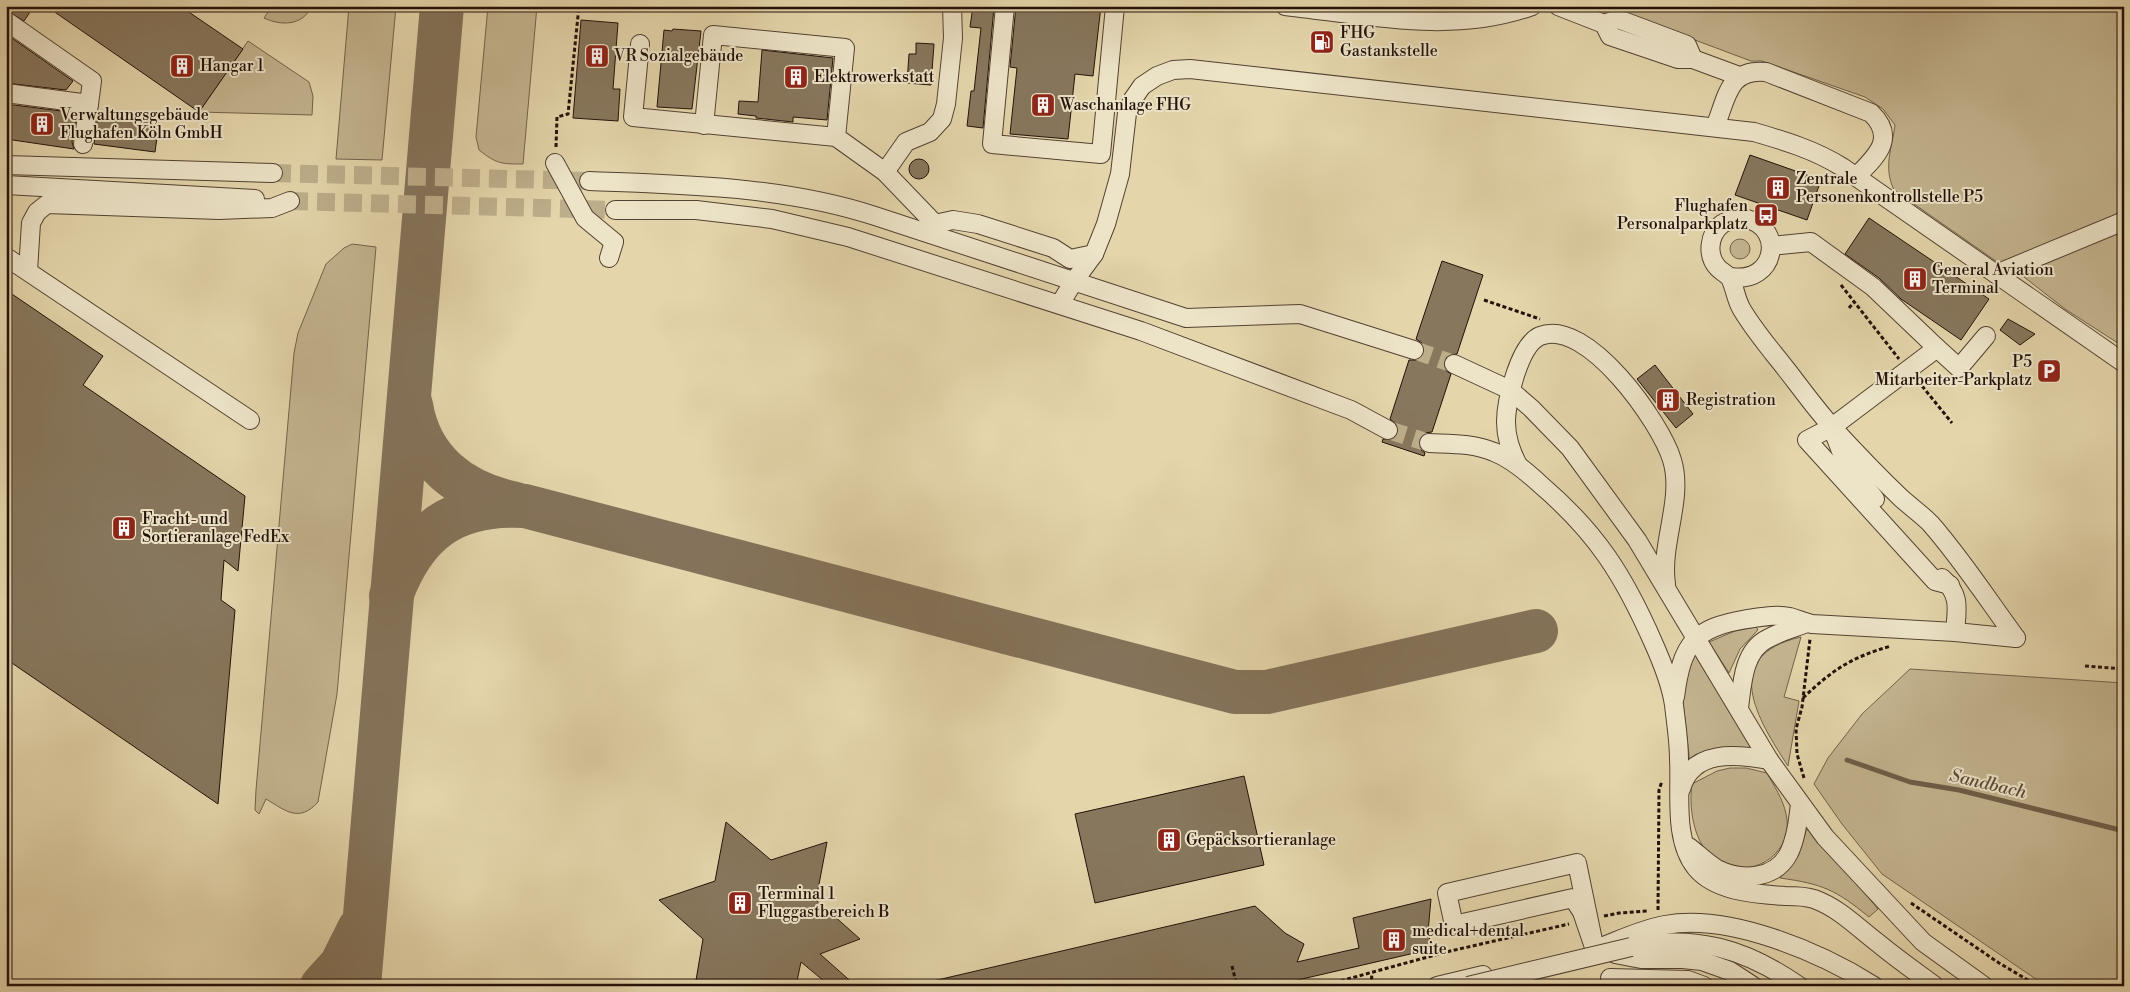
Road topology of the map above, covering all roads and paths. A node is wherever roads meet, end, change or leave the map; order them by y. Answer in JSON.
{"nodes":[{"id":1,"x":579,"y":6,"type":"edge"},
{"id":2,"x":952,"y":6,"type":"edge"},
{"id":3,"x":1005,"y":6,"type":"edge"},
{"id":4,"x":1115,"y":6,"type":"edge"},
{"id":5,"x":1285,"y":6,"type":"edge"},
{"id":6,"x":1532,"y":6,"type":"edge"},
{"id":7,"x":1558,"y":6,"type":"edge"},
{"id":8,"x":1394,"y":12,"type":"edge"},
{"id":9,"x":6,"y":21,"type":"edge"},
{"id":10,"x":640,"y":44,"type":"dead end"},
{"id":11,"x":1739,"y":76,"type":"junction"},
{"id":12,"x":6,"y":93,"type":"edge"},
{"id":13,"x":89,"y":104,"type":"junction"},
{"id":14,"x":704,"y":124,"type":"junction"},
{"id":15,"x":1715,"y":127,"type":"junction"},
{"id":16,"x":836,"y":137,"type":"junction"},
{"id":17,"x":83,"y":144,"type":"dead end"},
{"id":18,"x":556,"y":163,"type":"joint"},
{"id":19,"x":6,"y":165,"type":"edge"},
{"id":20,"x":885,"y":172,"type":"junction"},
{"id":21,"x":273,"y":173,"type":"tunnel mouth"},
{"id":22,"x":1856,"y":178,"type":"junction"},
{"id":23,"x":589,"y":181,"type":"tunnel mouth"},
{"id":24,"x":6,"y":185,"type":"edge"},
{"id":25,"x":909,"y":199,"type":"junction"},
{"id":26,"x":615,"y":210,"type":"tunnel mouth"},
{"id":27,"x":875,"y":216,"type":"junction"},
{"id":28,"x":2124,"y":221,"type":"edge"},
{"id":29,"x":1771,"y":246,"type":"junction"},
{"id":30,"x":1094,"y":254,"type":"junction"},
{"id":31,"x":6,"y":257,"type":"edge"},
{"id":32,"x":609,"y":258,"type":"dead end"},
{"id":33,"x":28,"y":271,"type":"junction"},
{"id":34,"x":1996,"y":274,"type":"junction"},
{"id":35,"x":1731,"y":277,"type":"junction"},
{"id":36,"x":1836,"y":280,"type":"dead end"},
{"id":37,"x":1074,"y":281,"type":"junction"},
{"id":38,"x":1854,"y":302,"type":"junction"},
{"id":39,"x":1060,"y":304,"type":"junction"},
{"id":40,"x":1849,"y":308,"type":"dead end"},
{"id":41,"x":1879,"y":334,"type":"junction"},
{"id":42,"x":1986,"y":336,"type":"dead end"},
{"id":43,"x":1875,"y":338,"type":"dead end"},
{"id":44,"x":1937,"y":348,"type":"junction"},
{"id":45,"x":1414,"y":350,"type":"tunnel mouth"},
{"id":46,"x":2124,"y":363,"type":"edge"},
{"id":47,"x":1454,"y":364,"type":"tunnel mouth"},
{"id":48,"x":1907,"y":370,"type":"junction"},
{"id":49,"x":1510,"y":390,"type":"junction"},
{"id":50,"x":250,"y":420,"type":"dead end"},
{"id":51,"x":1952,"y":423,"type":"dead end"},
{"id":52,"x":1832,"y":427,"type":"junction"},
{"id":53,"x":1388,"y":430,"type":"tunnel mouth"},
{"id":54,"x":1429,"y":443,"type":"tunnel mouth"},
{"id":55,"x":1518,"y":465,"type":"junction"},
{"id":56,"x":1950,"y":585,"type":"junction"},
{"id":57,"x":1667,"y":590,"type":"junction"},
{"id":58,"x":1807,"y":623,"type":"junction"},
{"id":59,"x":1955,"y":632,"type":"junction"},
{"id":60,"x":1695,"y":637,"type":"junction"},
{"id":61,"x":1894,"y":645,"type":"dead end"},
{"id":62,"x":2085,"y":666,"type":"dead end"},
{"id":63,"x":2124,"y":669,"type":"edge"},
{"id":64,"x":1803,"y":699,"type":"dead end"},
{"id":65,"x":1674,"y":704,"type":"junction"},
{"id":66,"x":1738,"y":708,"type":"junction"},
{"id":67,"x":1769,"y":760,"type":"junction"},
{"id":68,"x":1680,"y":790,"type":"junction"},
{"id":69,"x":1800,"y":804,"type":"junction"},
{"id":70,"x":1685,"y":844,"type":"junction"},
{"id":71,"x":1658,"y":885,"type":"dead end"},
{"id":72,"x":1658,"y":910,"type":"dead end"},
{"id":73,"x":1923,"y":942,"type":"junction"},
{"id":74,"x":1595,"y":950,"type":"junction"},
{"id":75,"x":1898,"y":959,"type":"junction"},
{"id":76,"x":1232,"y":966,"type":"dead end"},
{"id":77,"x":1610,"y":978,"type":"dead end"},
{"id":78,"x":1746,"y":985,"type":"edge"},
{"id":79,"x":1237,"y":986,"type":"edge"},
{"id":80,"x":1322,"y":986,"type":"edge"},
{"id":81,"x":1371,"y":986,"type":"edge"},
{"id":82,"x":1437,"y":986,"type":"edge"},
{"id":83,"x":1468,"y":986,"type":"edge"},
{"id":84,"x":1704,"y":986,"type":"edge"},
{"id":85,"x":1799,"y":986,"type":"edge"},
{"id":86,"x":1874,"y":986,"type":"edge"},
{"id":87,"x":1934,"y":986,"type":"edge"},
{"id":88,"x":1984,"y":986,"type":"edge"}],
"edges":[{"from":1,"to":18,"type":"path"},
{"from":2,"to":20,"type":"street"},
{"from":3,"to":4,"type":"street"},
{"from":5,"to":8,"type":"street"},
{"from":6,"to":8,"type":"street"},
{"from":7,"to":11,"type":"street"},
{"from":9,"to":13,"type":"street"},
{"from":10,"to":14,"type":"street"},
{"from":11,"to":15,"type":"street"},
{"from":11,"to":22,"type":"street"},
{"from":12,"to":13,"type":"street"},
{"from":13,"to":17,"type":"street"},
{"from":14,"to":16,"type":"street"},
{"from":14,"to":16,"type":"street"},
{"from":15,"to":22,"type":"street"},
{"from":15,"to":30,"type":"street"},
{"from":16,"to":20,"type":"street"},
{"from":18,"to":32,"type":"street"},
{"from":19,"to":21,"type":"street"},
{"from":20,"to":25,"type":"street"},
{"from":22,"to":34,"type":"street"},
{"from":23,"to":27,"type":"street"},
{"from":24,"to":33,"type":"street"},
{"from":25,"to":27,"type":"street"},
{"from":25,"to":30,"type":"street"},
{"from":26,"to":39,"type":"street"},
{"from":27,"to":37,"type":"street"},
{"from":28,"to":34,"type":"street"},
{"from":29,"to":35,"type":"street"},
{"from":29,"to":35,"type":"street"},
{"from":29,"to":44,"type":"street"},
{"from":30,"to":37,"type":"street"},
{"from":31,"to":33,"type":"street"},
{"from":33,"to":50,"type":"street"},
{"from":34,"to":46,"type":"street"},
{"from":35,"to":52,"type":"street"},
{"from":36,"to":38,"type":"path"},
{"from":37,"to":39,"type":"street"},
{"from":37,"to":45,"type":"street"},
{"from":38,"to":40,"type":"path"},
{"from":38,"to":41,"type":"path"},
{"from":39,"to":53,"type":"street"},
{"from":41,"to":43,"type":"path"},
{"from":41,"to":48,"type":"path"},
{"from":42,"to":44,"type":"street"},
{"from":44,"to":48,"type":"street"},
{"from":47,"to":49,"type":"street"},
{"from":48,"to":51,"type":"path"},
{"from":48,"to":52,"type":"street"},
{"from":49,"to":55,"type":"street"},
{"from":49,"to":57,"type":"street"},
{"from":49,"to":57,"type":"street"},
{"from":52,"to":56,"type":"street"},
{"from":52,"to":56,"type":"street"},
{"from":52,"to":59,"type":"street"},
{"from":54,"to":55,"type":"street"},
{"from":55,"to":65,"type":"street"},
{"from":56,"to":59,"type":"street"},
{"from":57,"to":60,"type":"street"},
{"from":58,"to":59,"type":"street"},
{"from":58,"to":60,"type":"street"},
{"from":58,"to":66,"type":"street"},
{"from":60,"to":65,"type":"street"},
{"from":60,"to":66,"type":"street"},
{"from":61,"to":64,"type":"path"},
{"from":62,"to":63,"type":"path"},
{"from":65,"to":68,"type":"street"},
{"from":66,"to":67,"type":"street"},
{"from":67,"to":68,"type":"street"},
{"from":67,"to":69,"type":"street"},
{"from":68,"to":70,"type":"street"},
{"from":69,"to":70,"type":"street"},
{"from":69,"to":73,"type":"street"},
{"from":70,"to":75,"type":"street"},
{"from":71,"to":72,"type":"path"},
{"from":73,"to":75,"type":"street"},
{"from":73,"to":88,"type":"street"},
{"from":74,"to":74,"type":"street"},
{"from":74,"to":78,"type":"street"},
{"from":74,"to":82,"type":"street"},
{"from":74,"to":86,"type":"street"},
{"from":75,"to":87,"type":"street"},
{"from":76,"to":79,"type":"path"},
{"from":77,"to":84,"type":"street"},
{"from":80,"to":81,"type":"path"},
{"from":83,"to":85,"type":"street","bridge":true}]}
